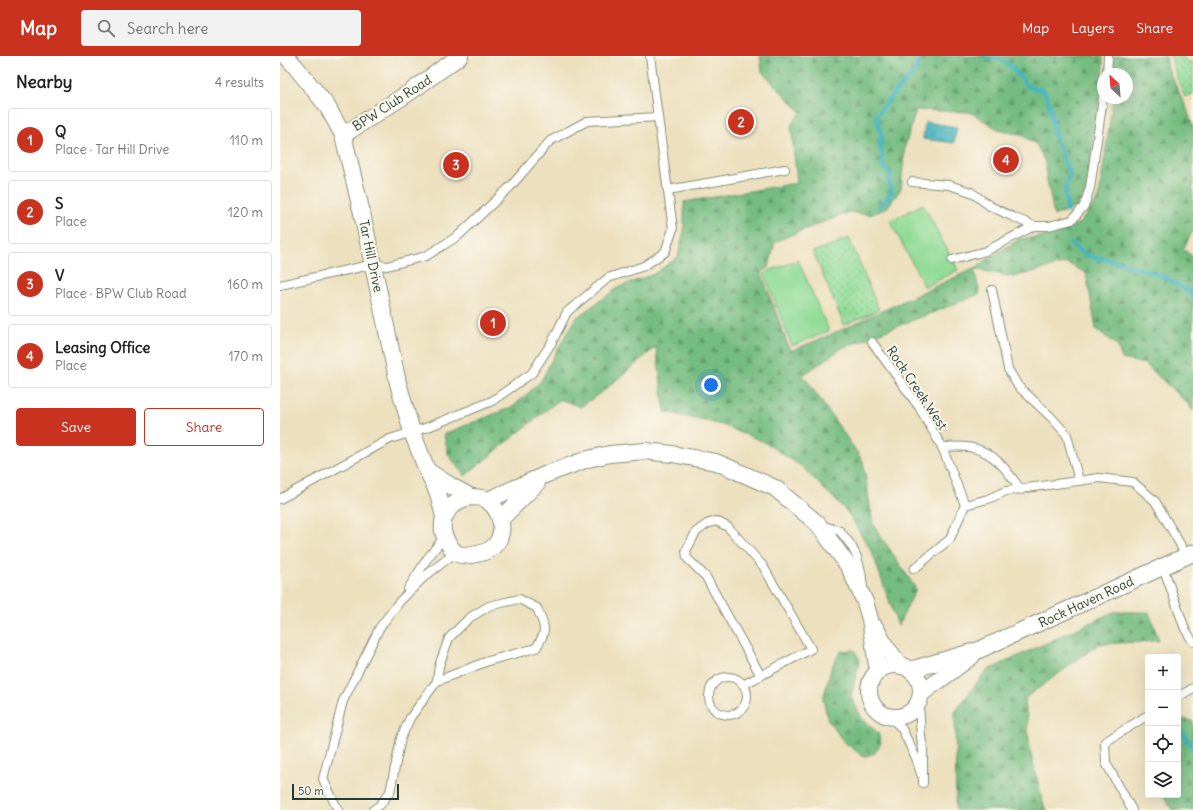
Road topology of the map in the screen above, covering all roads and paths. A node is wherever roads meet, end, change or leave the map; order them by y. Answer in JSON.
{"nodes":[{"id":1,"x":286,"y":56,"type":"edge"},
{"id":2,"x":460,"y":56,"type":"edge"},
{"id":3,"x":650,"y":56,"type":"edge"},
{"id":4,"x":1108,"y":56,"type":"edge"},
{"id":5,"x":1107,"y":68,"type":"edge"},
{"id":6,"x":1102,"y":104,"type":"edge"},
{"id":7,"x":658,"y":118,"type":"junction"},
{"id":8,"x":343,"y":135,"type":"junction"},
{"id":9,"x":785,"y":169,"type":"dead end"},
{"id":10,"x":912,"y":182,"type":"dead end"},
{"id":11,"x":668,"y":190,"type":"junction"},
{"id":12,"x":1034,"y":226,"type":"junction"},
{"id":13,"x":952,"y":260,"type":"dead end"},
{"id":14,"x":374,"y":264,"type":"junction"},
{"id":15,"x":280,"y":285,"type":"edge"},
{"id":16,"x":992,"y":290,"type":"dead end"},
{"id":17,"x":872,"y":342,"type":"dead end"},
{"id":18,"x":412,"y":432,"type":"junction"},
{"id":19,"x":942,"y":447,"type":"junction"},
{"id":20,"x":427,"y":470,"type":"junction"},
{"id":21,"x":547,"y":474,"type":"junction"},
{"id":22,"x":1079,"y":481,"type":"junction"},
{"id":23,"x":1020,"y":490,"type":"junction"},
{"id":24,"x":471,"y":496,"type":"junction"},
{"id":25,"x":280,"y":499,"type":"edge"},
{"id":26,"x":488,"y":500,"type":"junction"},
{"id":27,"x":965,"y":505,"type":"junction"},
{"id":28,"x":444,"y":517,"type":"junction"},
{"id":29,"x":501,"y":519,"type":"junction"},
{"id":30,"x":444,"y":537,"type":"junction"},
{"id":31,"x":455,"y":553,"type":"junction"},
{"id":32,"x":1189,"y":555,"type":"edge"},
{"id":33,"x":1163,"y":567,"type":"junction"},
{"id":34,"x":914,"y":569,"type":"dead end"},
{"id":35,"x":400,"y":601,"type":"junction"},
{"id":36,"x":870,"y":619,"type":"junction"},
{"id":37,"x":1193,"y":642,"type":"edge"},
{"id":38,"x":980,"y":650,"type":"junction"},
{"id":39,"x":906,"y":668,"type":"junction"},
{"id":40,"x":878,"y":672,"type":"junction"},
{"id":41,"x":760,"y":676,"type":"junction"},
{"id":42,"x":437,"y":681,"type":"junction"},
{"id":43,"x":743,"y":685,"type":"junction"},
{"id":44,"x":1193,"y":688,"type":"edge"},
{"id":45,"x":1181,"y":695,"type":"edge"},
{"id":46,"x":920,"y":698,"type":"junction"},
{"id":47,"x":892,"y":717,"type":"junction"},
{"id":48,"x":1145,"y":717,"type":"edge"},
{"id":49,"x":382,"y":807,"type":"edge"},
{"id":50,"x":338,"y":810,"type":"edge"},
{"id":51,"x":373,"y":810,"type":"edge"},
{"id":52,"x":1132,"y":810,"type":"edge"}],
"edges":[{"from":1,"to":8,"type":"street","name":"Tar Hill Drive"},
{"from":2,"to":8,"type":"street","name":"BPW Club Road"},
{"from":3,"to":7,"type":"lane"},
{"from":4,"to":5,"type":"lane"},
{"from":6,"to":12,"type":"lane"},
{"from":7,"to":11,"type":"lane"},
{"from":7,"to":14,"type":"lane"},
{"from":8,"to":14,"type":"street","name":"Tar Hill Drive"},
{"from":9,"to":11,"type":"lane"},
{"from":10,"to":12,"type":"lane"},
{"from":11,"to":18,"type":"lane"},
{"from":12,"to":13,"type":"lane"},
{"from":14,"to":15,"type":"lane"},
{"from":14,"to":18,"type":"street","name":"Tar Hill Drive"},
{"from":16,"to":22,"type":"lane"},
{"from":17,"to":19,"type":"lane","name":"Rock Creek West"},
{"from":18,"to":20,"type":"street","name":"Tar Hill Drive"},
{"from":18,"to":25,"type":"lane"},
{"from":19,"to":23,"type":"lane","name":"Rock Creek West"},
{"from":19,"to":27,"type":"lane","name":"Rock Creek West"},
{"from":20,"to":24,"type":"street"},
{"from":20,"to":28,"type":"street","name":"Tar Hill Drive"},
{"from":21,"to":26,"type":"street"},
{"from":21,"to":29,"type":"street"},
{"from":21,"to":36,"type":"street"},
{"from":22,"to":23,"type":"lane"},
{"from":22,"to":32,"type":"lane"},
{"from":23,"to":27,"type":"lane"},
{"from":24,"to":26,"type":"street"},
{"from":24,"to":28,"type":"street"},
{"from":26,"to":29,"type":"street"},
{"from":27,"to":34,"type":"lane"},
{"from":28,"to":30,"type":"street"},
{"from":29,"to":31,"type":"street"},
{"from":30,"to":31,"type":"street"},
{"from":30,"to":35,"type":"lane"},
{"from":31,"to":35,"type":"lane"},
{"from":32,"to":33,"type":"street","name":"Rock Haven Road"},
{"from":33,"to":37,"type":"lane"},
{"from":33,"to":38,"type":"street","name":"Rock Haven Road"},
{"from":35,"to":50,"type":"lane"},
{"from":36,"to":39,"type":"street"},
{"from":36,"to":40,"type":"street"},
{"from":38,"to":39,"type":"street","name":"Rock Haven Road"},
{"from":38,"to":46,"type":"street","name":"Rock Haven Road"},
{"from":39,"to":40,"type":"street","name":"Rock Haven Road"},
{"from":39,"to":46,"type":"street"},
{"from":40,"to":47,"type":"street"},
{"from":41,"to":41,"type":"lane"},
{"from":41,"to":43,"type":"lane"},
{"from":42,"to":42,"type":"lane"},
{"from":42,"to":49,"type":"lane"},
{"from":43,"to":43,"type":"lane"},
{"from":44,"to":45,"type":"lane"},
{"from":46,"to":47,"type":"street","name":"Rock Haven Road"},
{"from":46,"to":47,"type":"lane"},
{"from":48,"to":52,"type":"lane"},
{"from":49,"to":51,"type":"lane"}]}
